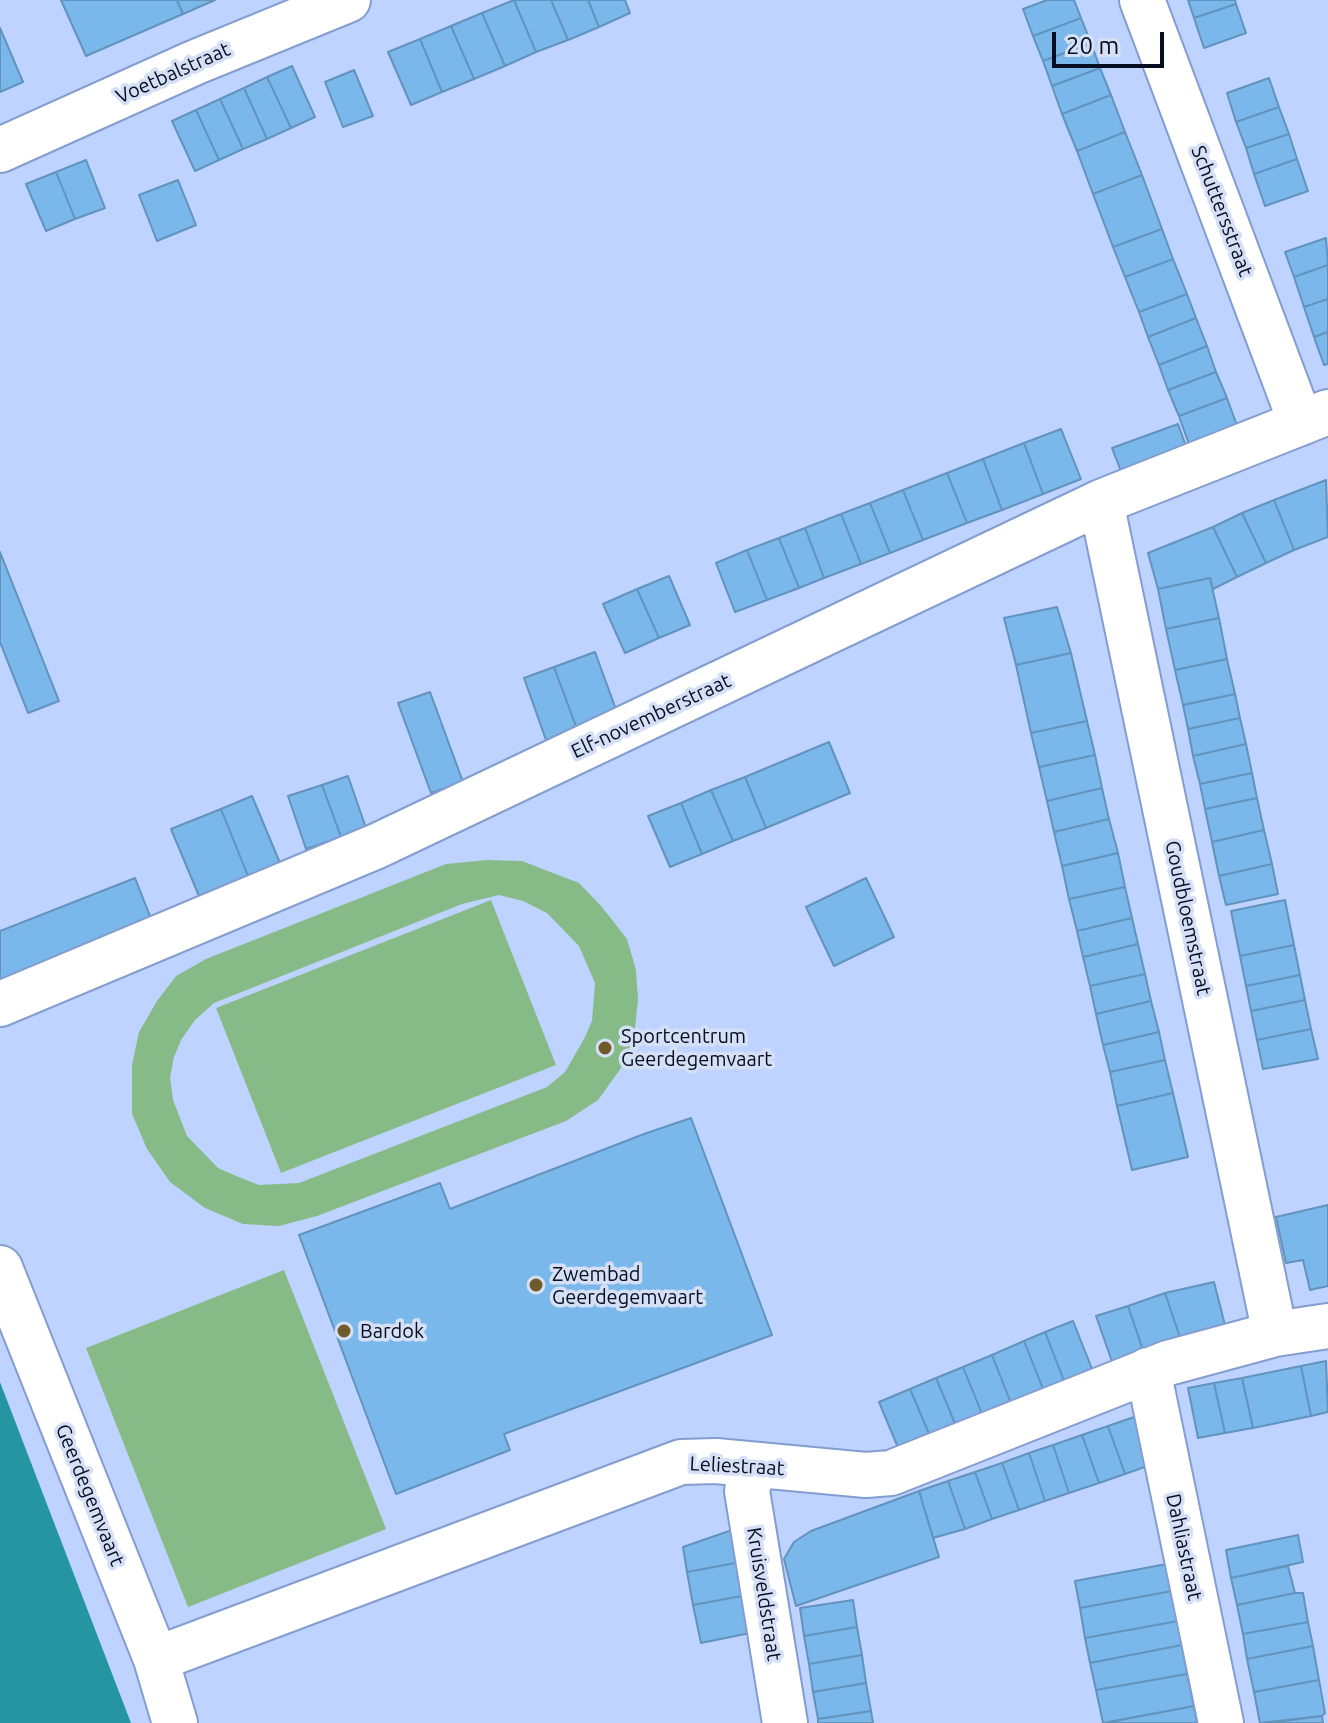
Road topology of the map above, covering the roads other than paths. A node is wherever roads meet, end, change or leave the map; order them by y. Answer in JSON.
{"nodes":[{"id":1,"x":348,"y":0,"type":"edge"},
{"id":2,"x":1142,"y":0,"type":"edge"},
{"id":3,"x":0,"y":150,"type":"edge"},
{"id":4,"x":1314,"y":418,"type":"edge"},
{"id":5,"x":1101,"y":502,"type":"junction"},
{"id":6,"x":0,"y":1004,"type":"edge"},
{"id":7,"x":0,"y":1268,"type":"edge"},
{"id":8,"x":1328,"y":1326,"type":"edge"},
{"id":9,"x":1275,"y":1334,"type":"junction"},
{"id":10,"x":1148,"y":1370,"type":"junction"},
{"id":11,"x":753,"y":1465,"type":"junction"},
{"id":12,"x":156,"y":1659,"type":"junction"},
{"id":13,"x":175,"y":1723,"type":"edge"},
{"id":14,"x":785,"y":1723,"type":"edge"},
{"id":15,"x":1221,"y":1723,"type":"edge"}],
"edges":[{"from":1,"to":3,"type":"street","name":"Voetbalstraat"},
{"from":2,"to":4,"type":"street","name":"Schuttersstraat"},
{"from":4,"to":5,"type":"street","name":"Elf-novemberstraat"},
{"from":5,"to":6,"type":"street","name":"Elf-novemberstraat"},
{"from":5,"to":9,"type":"street","name":"Goudbloemstraat"},
{"from":7,"to":12,"type":"street","name":"Geerdegemvaart"},
{"from":8,"to":9,"type":"street","name":"Leliestraat"},
{"from":9,"to":10,"type":"street","name":"Leliestraat"},
{"from":10,"to":11,"type":"street","name":"Leliestraat"},
{"from":10,"to":15,"type":"street","name":"Dahliastraat"},
{"from":11,"to":12,"type":"street","name":"Leliestraat"},
{"from":11,"to":14,"type":"street","name":"Kruisveldstraat"},
{"from":12,"to":13,"type":"street","name":"Geerdegemvaart"}]}
